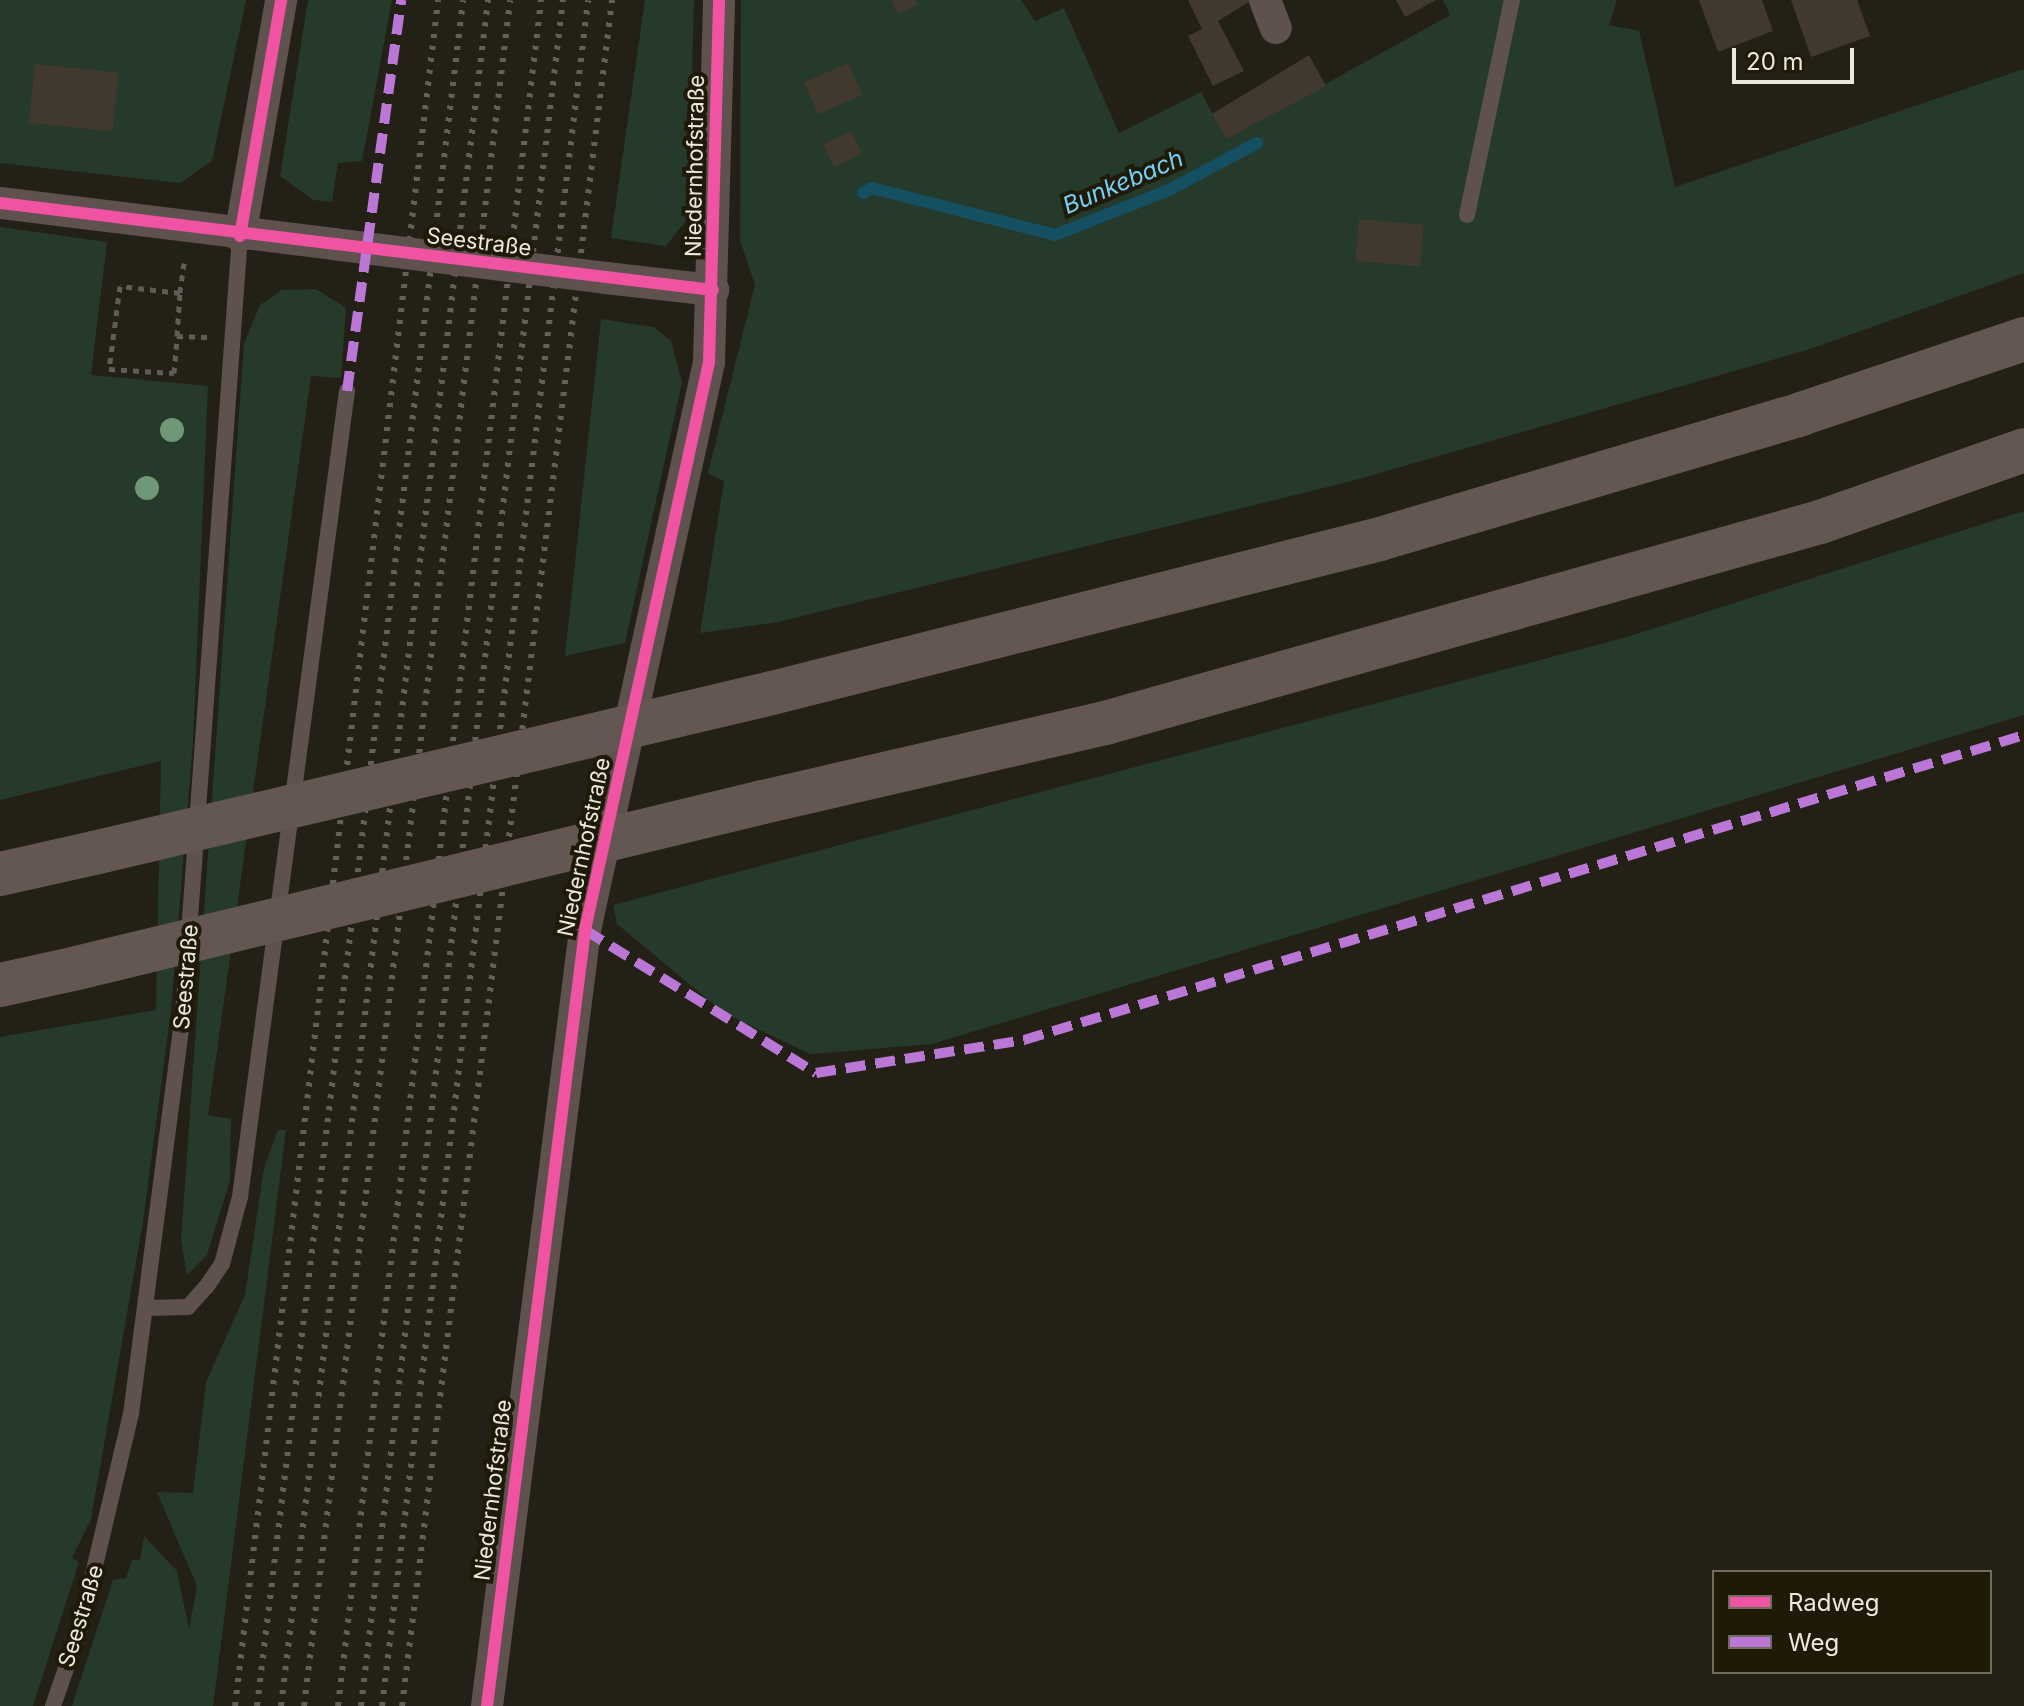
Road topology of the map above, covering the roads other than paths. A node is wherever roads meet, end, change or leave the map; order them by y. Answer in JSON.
{"nodes":[{"id":1,"x":281,"y":0,"type":"edge"},
{"id":2,"x":719,"y":0,"type":"edge"},
{"id":3,"x":1512,"y":0,"type":"edge"},
{"id":4,"x":0,"y":203,"type":"edge"},
{"id":5,"x":1467,"y":215,"type":"dead end"},
{"id":6,"x":240,"y":236,"type":"junction"},
{"id":7,"x":713,"y":290,"type":"junction"},
{"id":8,"x":2024,"y":339,"type":"edge"},
{"id":9,"x":347,"y":391,"type":"dead end"},
{"id":10,"x":2024,"y":450,"type":"edge"},
{"id":11,"x":0,"y":874,"type":"edge"},
{"id":12,"x":0,"y":985,"type":"edge"},
{"id":13,"x":145,"y":1308,"type":"junction"},
{"id":14,"x":53,"y":1706,"type":"edge"},
{"id":15,"x":487,"y":1706,"type":"edge"}],
"edges":[{"from":1,"to":6,"type":"street","name":"Seestraße"},
{"from":2,"to":7,"type":"street","name":"Niedernhofstraße"},
{"from":3,"to":5,"type":"lane"},
{"from":4,"to":6,"type":"street","name":"Seestraße"},
{"from":6,"to":7,"type":"street","name":"Seestraße","bridge":true},
{"from":6,"to":13,"type":"lane","name":"Seestraße"},
{"from":7,"to":15,"type":"street","name":"Niedernhofstraße"},
{"from":8,"to":11,"type":"highway","bridge":true},
{"from":9,"to":13,"type":"lane"},
{"from":10,"to":12,"type":"highway","bridge":true},
{"from":13,"to":14,"type":"lane","name":"Seestraße"}]}
